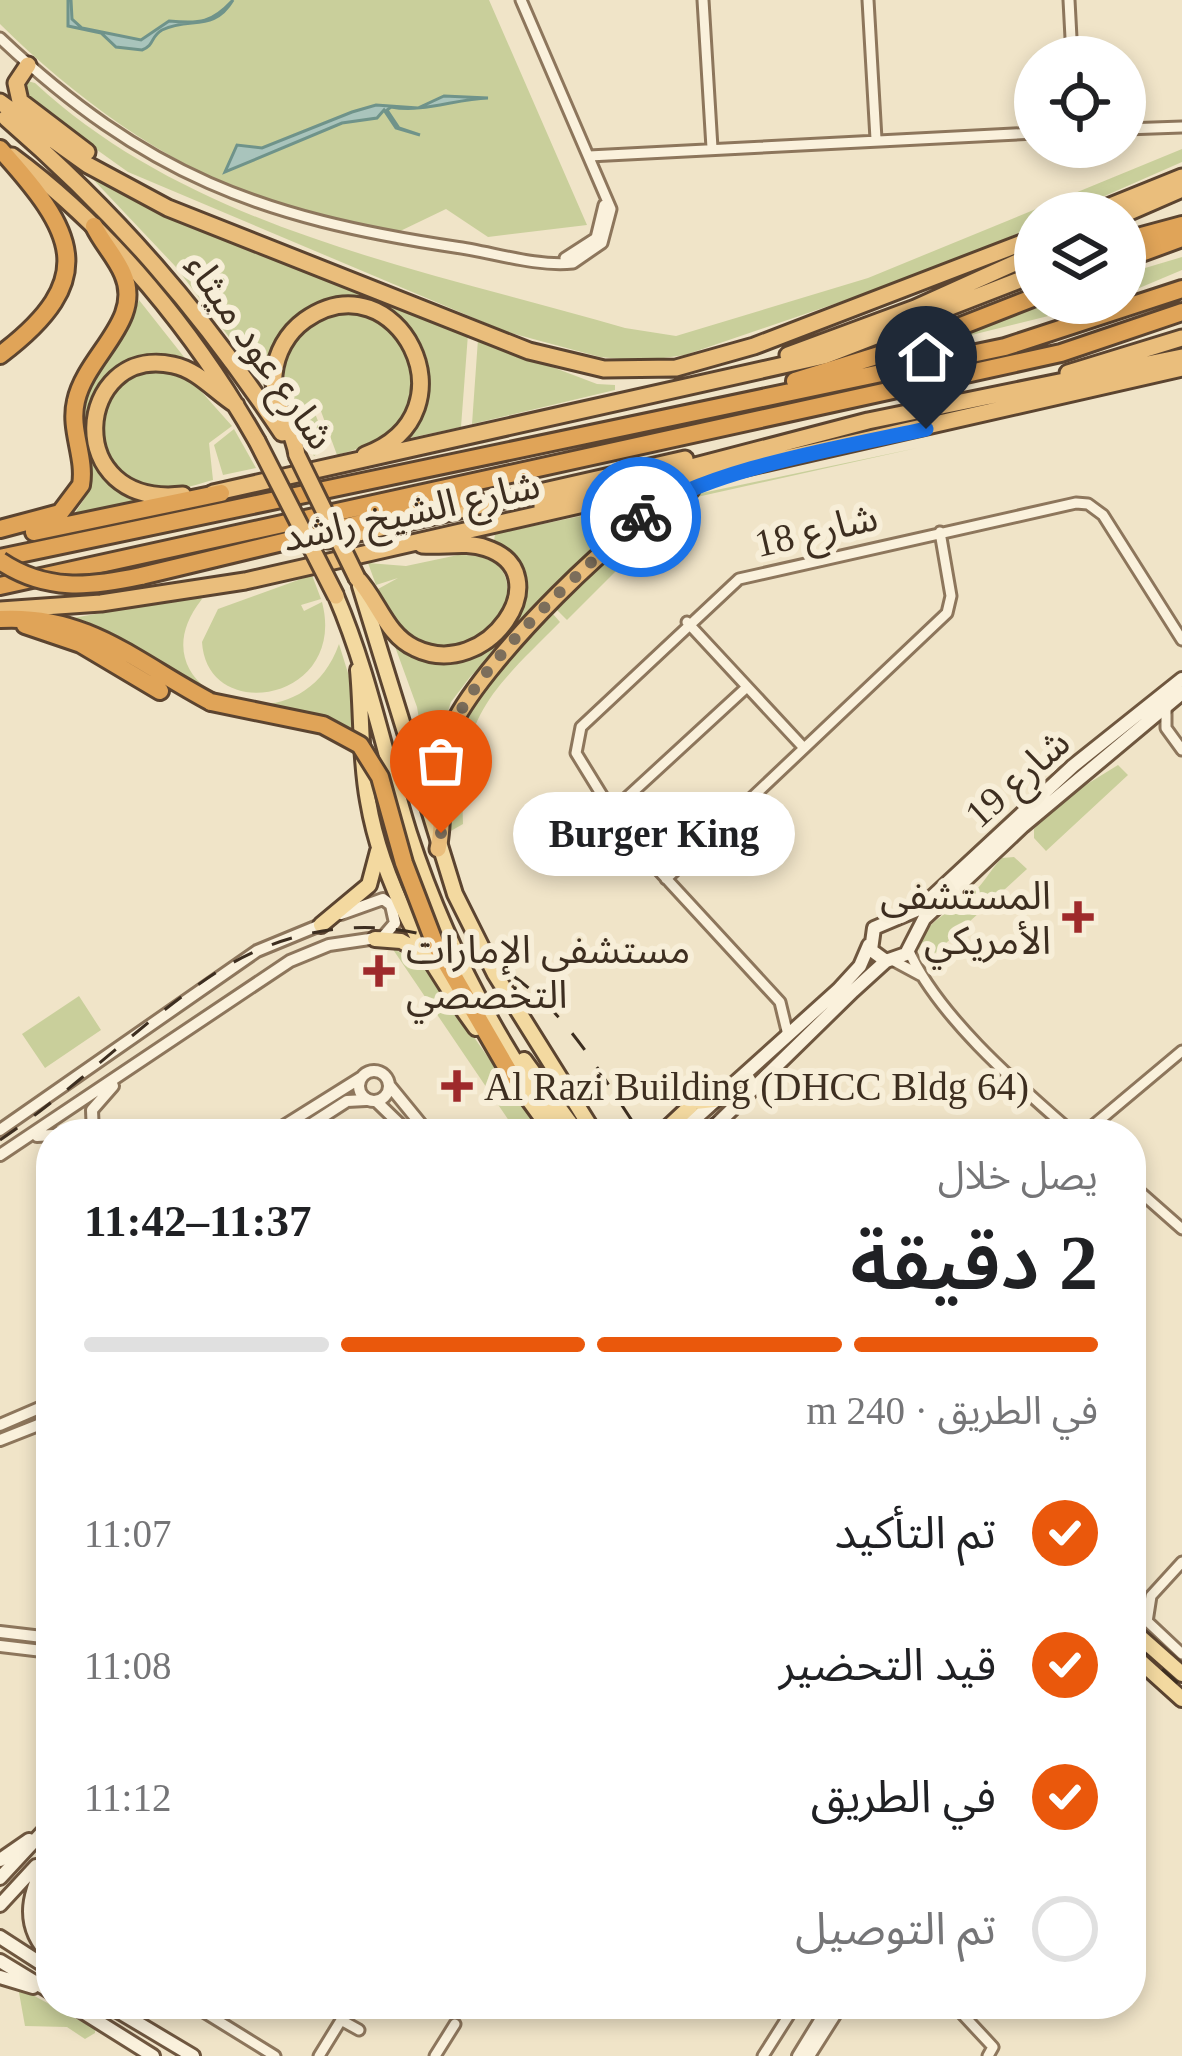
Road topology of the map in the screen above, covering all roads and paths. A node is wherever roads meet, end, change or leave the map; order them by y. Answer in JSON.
{"nodes":[{"id":1,"x":521,"y":0,"type":"edge"},
{"id":2,"x":703,"y":0,"type":"edge"},
{"id":3,"x":868,"y":0,"type":"edge"},
{"id":4,"x":1069,"y":0,"type":"edge"},
{"id":5,"x":1071,"y":36,"type":"edge"},
{"id":6,"x":0,"y":38,"type":"edge"},
{"id":7,"x":28,"y":65,"type":"junction"},
{"id":8,"x":0,"y":102,"type":"edge"},
{"id":9,"x":0,"y":112,"type":"edge"},
{"id":10,"x":1182,"y":127,"type":"edge"},
{"id":11,"x":1146,"y":128,"type":"edge"},
{"id":12,"x":1014,"y":134,"type":"edge"},
{"id":13,"x":876,"y":139,"type":"junction"},
{"id":14,"x":0,"y":148,"type":"edge"},
{"id":15,"x":712,"y":148,"type":"junction"},
{"id":16,"x":589,"y":156,"type":"junction"},
{"id":17,"x":1182,"y":175,"type":"edge"},
{"id":18,"x":1182,"y":189,"type":"edge"},
{"id":19,"x":1146,"y":195,"type":"edge"},
{"id":20,"x":1146,"y":200,"type":"edge"},
{"id":21,"x":202,"y":223,"type":"junction"},
{"id":22,"x":1182,"y":223,"type":"edge"},
{"id":23,"x":94,"y":226,"type":"junction"},
{"id":24,"x":1146,"y":234,"type":"edge"},
{"id":25,"x":1182,"y":238,"type":"edge"},
{"id":26,"x":1014,"y":246,"type":"edge"},
{"id":27,"x":1182,"y":248,"type":"edge"},
{"id":28,"x":1146,"y":253,"type":"edge"},
{"id":29,"x":1146,"y":257,"type":"edge"},
{"id":30,"x":1014,"y":263,"type":"edge"},
{"id":31,"x":986,"y":275,"type":"junction"},
{"id":32,"x":1014,"y":282,"type":"edge"},
{"id":33,"x":1182,"y":290,"type":"edge"},
{"id":34,"x":1014,"y":305,"type":"edge"},
{"id":35,"x":1182,"y":312,"type":"edge"},
{"id":36,"x":1182,"y":338,"type":"edge"},
{"id":37,"x":754,"y":346,"type":"junction"},
{"id":38,"x":0,"y":355,"type":"edge"},
{"id":39,"x":1182,"y":357,"type":"edge"},
{"id":40,"x":1182,"y":372,"type":"edge"},
{"id":41,"x":650,"y":392,"type":"junction"},
{"id":42,"x":749,"y":398,"type":"junction"},
{"id":43,"x":236,"y":404,"type":"junction"},
{"id":44,"x":1002,"y":404,"type":"junction"},
{"id":45,"x":982,"y":433,"type":"dead end"},
{"id":46,"x":794,"y":441,"type":"junction"},
{"id":47,"x":297,"y":455,"type":"junction"},
{"id":48,"x":601,"y":457,"type":"junction"},
{"id":49,"x":779,"y":462,"type":"junction"},
{"id":50,"x":310,"y":473,"type":"junction"},
{"id":51,"x":221,"y":493,"type":"junction"},
{"id":52,"x":496,"y":524,"type":"junction"},
{"id":53,"x":0,"y":529,"type":"edge"},
{"id":54,"x":940,"y":532,"type":"junction"},
{"id":55,"x":0,"y":538,"type":"edge"},
{"id":56,"x":408,"y":543,"type":"junction"},
{"id":57,"x":230,"y":559,"type":"junction"},
{"id":58,"x":0,"y":560,"type":"edge"},
{"id":59,"x":357,"y":578,"type":"junction"},
{"id":60,"x":0,"y":586,"type":"edge"},
{"id":61,"x":336,"y":596,"type":"joint"},
{"id":62,"x":0,"y":616,"type":"edge"},
{"id":63,"x":687,"y":622,"type":"junction"},
{"id":64,"x":354,"y":638,"type":"junction"},
{"id":65,"x":1182,"y":640,"type":"edge"},
{"id":66,"x":1182,"y":679,"type":"edge"},
{"id":67,"x":747,"y":687,"type":"junction"},
{"id":68,"x":160,"y":691,"type":"dead end"},
{"id":69,"x":1182,"y":693,"type":"edge"},
{"id":70,"x":1166,"y":705,"type":"junction"},
{"id":71,"x":1140,"y":726,"type":"junction"},
{"id":72,"x":1171,"y":736,"type":"junction"},
{"id":73,"x":804,"y":748,"type":"junction"},
{"id":74,"x":1182,"y":750,"type":"edge"},
{"id":75,"x":610,"y":814,"type":"junction"},
{"id":76,"x":378,"y":846,"type":"junction"},
{"id":77,"x":438,"y":849,"type":"junction"},
{"id":78,"x":666,"y":879,"type":"junction"},
{"id":79,"x":894,"y":921,"type":"junction"},
{"id":80,"x":321,"y":925,"type":"junction"},
{"id":81,"x":375,"y":939,"type":"junction"},
{"id":82,"x":869,"y":944,"type":"junction"},
{"id":83,"x":909,"y":944,"type":"junction"},
{"id":84,"x":430,"y":950,"type":"junction"},
{"id":85,"x":890,"y":961,"type":"junction"},
{"id":86,"x":920,"y":975,"type":"junction"},
{"id":87,"x":780,"y":1003,"type":"junction"},
{"id":88,"x":811,"y":1016,"type":"junction"},
{"id":89,"x":788,"y":1035,"type":"junction"},
{"id":90,"x":1182,"y":1051,"type":"edge"},
{"id":91,"x":514,"y":1055,"type":"junction"},
{"id":92,"x":137,"y":1063,"type":"junction"},
{"id":93,"x":511,"y":1076,"type":"joint"},
{"id":94,"x":362,"y":1077,"type":"junction"},
{"id":95,"x":389,"y":1085,"type":"junction"},
{"id":96,"x":371,"y":1100,"type":"junction"},
{"id":97,"x":714,"y":1100,"type":"junction"},
{"id":98,"x":580,"y":1115,"type":"junction"},
{"id":99,"x":54,"y":1119,"type":"edge"},
{"id":100,"x":94,"y":1119,"type":"edge"},
{"id":101,"x":296,"y":1119,"type":"edge"},
{"id":102,"x":319,"y":1119,"type":"edge"},
{"id":103,"x":393,"y":1119,"type":"edge"},
{"id":104,"x":417,"y":1119,"type":"edge"},
{"id":105,"x":542,"y":1119,"type":"edge"},
{"id":106,"x":555,"y":1119,"type":"edge"},
{"id":107,"x":568,"y":1119,"type":"edge"},
{"id":108,"x":583,"y":1119,"type":"edge"},
{"id":109,"x":585,"y":1119,"type":"edge"},
{"id":110,"x":677,"y":1119,"type":"edge"},
{"id":111,"x":694,"y":1119,"type":"edge"},
{"id":112,"x":725,"y":1119,"type":"edge"},
{"id":113,"x":1061,"y":1119,"type":"edge"},
{"id":114,"x":1098,"y":1119,"type":"edge"},
{"id":115,"x":0,"y":1130,"type":"edge"},
{"id":116,"x":36,"y":1131,"type":"edge"},
{"id":117,"x":36,"y":1136,"type":"edge"},
{"id":118,"x":23,"y":1140,"type":"junction"},
{"id":119,"x":0,"y":1155,"type":"edge"},
{"id":120,"x":1146,"y":1197,"type":"edge"},
{"id":121,"x":1182,"y":1229,"type":"edge"},
{"id":122,"x":36,"y":1409,"type":"edge"},
{"id":123,"x":0,"y":1425,"type":"edge"},
{"id":124,"x":36,"y":1426,"type":"edge"},
{"id":125,"x":0,"y":1440,"type":"edge"},
{"id":126,"x":1182,"y":1562,"type":"edge"},
{"id":127,"x":1151,"y":1596,"type":"junction"},
{"id":128,"x":1146,"y":1598,"type":"edge"},
{"id":129,"x":1147,"y":1622,"type":"joint"},
{"id":130,"x":0,"y":1632,"type":"edge"},
{"id":131,"x":36,"y":1636,"type":"edge"},
{"id":132,"x":1146,"y":1642,"type":"edge"},
{"id":133,"x":0,"y":1646,"type":"edge"},
{"id":134,"x":36,"y":1650,"type":"edge"},
{"id":135,"x":1182,"y":1654,"type":"edge"},
{"id":136,"x":1146,"y":1667,"type":"edge"},
{"id":137,"x":1182,"y":1674,"type":"edge"},
{"id":138,"x":1182,"y":1699,"type":"edge"},
{"id":139,"x":36,"y":1839,"type":"joint"},
{"id":140,"x":0,"y":1860,"type":"edge"},
{"id":141,"x":36,"y":1866,"type":"edge"},
{"id":142,"x":0,"y":1877,"type":"edge"},
{"id":143,"x":36,"y":1878,"type":"edge"},
{"id":144,"x":0,"y":1905,"type":"edge"},
{"id":145,"x":0,"y":1937,"type":"edge"},
{"id":146,"x":36,"y":1938,"type":"edge"},
{"id":147,"x":36,"y":1960,"type":"edge"},
{"id":148,"x":0,"y":1961,"type":"edge"},
{"id":149,"x":0,"y":1977,"type":"edge"},
{"id":150,"x":36,"y":1984,"type":"edge"},
{"id":151,"x":36,"y":1988,"type":"edge"},
{"id":152,"x":94,"y":2019,"type":"edge"},
{"id":153,"x":131,"y":2019,"type":"edge"},
{"id":154,"x":215,"y":2019,"type":"edge"},
{"id":155,"x":786,"y":2019,"type":"edge"},
{"id":156,"x":821,"y":2019,"type":"edge"},
{"id":157,"x":832,"y":2019,"type":"edge"},
{"id":158,"x":967,"y":2019,"type":"edge"},
{"id":159,"x":341,"y":2020,"type":"joint"},
{"id":160,"x":454,"y":2024,"type":"dead end"},
{"id":161,"x":358,"y":2030,"type":"dead end"},
{"id":162,"x":153,"y":2056,"type":"edge"},
{"id":163,"x":193,"y":2056,"type":"edge"},
{"id":164,"x":275,"y":2056,"type":"edge"},
{"id":165,"x":319,"y":2056,"type":"edge"},
{"id":166,"x":435,"y":2056,"type":"edge"},
{"id":167,"x":763,"y":2056,"type":"edge"},
{"id":168,"x":798,"y":2056,"type":"edge"},
{"id":169,"x":809,"y":2056,"type":"edge"},
{"id":170,"x":988,"y":2056,"type":"edge"}],
"edges":[{"from":1,"to":16,"type":"street"},
{"from":2,"to":15,"type":"street"},
{"from":3,"to":13,"type":"street"},
{"from":4,"to":5,"type":"street"},
{"from":6,"to":7,"type":"street"},
{"from":7,"to":16,"type":"street"},
{"from":7,"to":21,"type":"highway"},
{"from":8,"to":21,"type":"highway"},
{"from":9,"to":47,"type":"highway","name":"شارع عود ميثاء"},
{"from":10,"to":11,"type":"street"},
{"from":12,"to":13,"type":"street"},
{"from":13,"to":15,"type":"street"},
{"from":14,"to":23,"type":"highway","name":"شارع عود ميثاء"},
{"from":14,"to":38,"type":"highway"},
{"from":15,"to":16,"type":"street"},
{"from":17,"to":19,"type":"highway"},
{"from":18,"to":20,"type":"highway"},
{"from":21,"to":37,"type":"highway"},
{"from":22,"to":24,"type":"highway"},
{"from":23,"to":43,"type":"highway","name":"شارع عود ميثاء"},
{"from":23,"to":53,"type":"highway"},
{"from":25,"to":28,"type":"highway"},
{"from":26,"to":37,"type":"highway"},
{"from":27,"to":29,"type":"highway"},
{"from":30,"to":31,"type":"highway"},
{"from":31,"to":37,"type":"highway"},
{"from":31,"to":41,"type":"highway"},
{"from":32,"to":41,"type":"highway"},
{"from":33,"to":42,"type":"highway"},
{"from":34,"to":42,"type":"highway"},
{"from":35,"to":48,"type":"highway","name":"شارع الشيخ راشد"},
{"from":36,"to":44,"type":"highway"},
{"from":39,"to":44,"type":"highway"},
{"from":40,"to":44,"type":"highway","name":"شارع الشيخ راشد"},
{"from":41,"to":50,"type":"highway"},
{"from":42,"to":58,"type":"highway","name":"شارع الشيخ راشد"},
{"from":43,"to":51,"type":"highway"},
{"from":43,"to":61,"type":"highway","name":"شارع عود ميثاء","bridge":true},
{"from":44,"to":45,"type":"highway"},
{"from":44,"to":46,"type":"highway"},
{"from":44,"to":49,"type":"highway","name":"شارع الشيخ راشد"},
{"from":46,"to":52,"type":"highway"},
{"from":46,"to":57,"type":"highway"},
{"from":47,"to":50,"type":"highway"},
{"from":47,"to":59,"type":"highway","name":"شارع عود ميثاء","bridge":true},
{"from":48,"to":57,"type":"highway"},
{"from":48,"to":60,"type":"highway","name":"شارع الشيخ راشد"},
{"from":49,"to":52,"type":"highway","name":"شارع الشيخ راشد"},
{"from":49,"to":77,"type":"highway"},
{"from":50,"to":51,"type":"highway"},
{"from":51,"to":55,"type":"highway"},
{"from":52,"to":56,"type":"highway","name":"شارع الشيخ راشد"},
{"from":54,"to":63,"type":"street","name":"شارع 18"},
{"from":54,"to":65,"type":"street","name":"شارع 18"},
{"from":54,"to":73,"type":"street"},
{"from":56,"to":59,"type":"highway"},
{"from":56,"to":62,"type":"highway","name":"شارع الشيخ راشد"},
{"from":57,"to":58,"type":"highway","bridge":true},
{"from":59,"to":77,"type":"main road","name":"شارع عود ميثاء"},
{"from":61,"to":64,"type":"main road","name":"شارع عود ميثاء"},
{"from":62,"to":68,"type":"highway"},
{"from":62,"to":84,"type":"highway","bridge":true},
{"from":63,"to":67,"type":"street"},
{"from":63,"to":75,"type":"street","name":"شارع 18"},
{"from":64,"to":76,"type":"main road"},
{"from":64,"to":91,"type":"main road","name":"شارع عود ميثاء"},
{"from":66,"to":79,"type":"main road","name":"شارع 19"},
{"from":67,"to":73,"type":"street"},
{"from":67,"to":75,"type":"street"},
{"from":69,"to":70,"type":"main road","name":"شارع 19"},
{"from":70,"to":71,"type":"main road","name":"شارع 19"},
{"from":70,"to":72,"type":"street"},
{"from":71,"to":72,"type":"street"},
{"from":71,"to":83,"type":"main road","name":"شارع 19"},
{"from":72,"to":74,"type":"street"},
{"from":73,"to":78,"type":"street"},
{"from":75,"to":78,"type":"street","name":"شارع 18"},
{"from":76,"to":80,"type":"main road"},
{"from":76,"to":84,"type":"main road"},
{"from":77,"to":98,"type":"main road","name":"شارع عود ميثاء"},
{"from":78,"to":87,"type":"street","name":"شارع 18"},
{"from":79,"to":82,"type":"main road","name":"شارع 19"},
{"from":79,"to":83,"type":"main road"},
{"from":80,"to":81,"type":"street"},
{"from":80,"to":115,"type":"street"},
{"from":81,"to":84,"type":"main road"},
{"from":81,"to":92,"type":"street"},
{"from":82,"to":85,"type":"main road"},
{"from":82,"to":88,"type":"main road"},
{"from":83,"to":85,"type":"main road","name":"شارع 19"},
{"from":83,"to":86,"type":"street"},
{"from":84,"to":93,"type":"highway"},
{"from":85,"to":86,"type":"street"},
{"from":85,"to":112,"type":"main road"},
{"from":86,"to":113,"type":"street"},
{"from":87,"to":88,"type":"street","name":"شارع 18"},
{"from":87,"to":89,"type":"street","name":"شارع 18"},
{"from":88,"to":89,"type":"main road"},
{"from":89,"to":97,"type":"main road"},
{"from":90,"to":114,"type":"street"},
{"from":91,"to":106,"type":"main road","name":"شارع عود ميثاء"},
{"from":91,"to":107,"type":"main road"},
{"from":92,"to":99,"type":"street"},
{"from":92,"to":100,"type":"street"},
{"from":93,"to":105,"type":"main road"},
{"from":94,"to":95,"type":"street"},
{"from":94,"to":96,"type":"street"},
{"from":94,"to":101,"type":"street"},
{"from":95,"to":96,"type":"street"},
{"from":95,"to":104,"type":"street"},
{"from":96,"to":102,"type":"street"},
{"from":96,"to":103,"type":"street"},
{"from":97,"to":110,"type":"main road"},
{"from":97,"to":111,"type":"main road"},
{"from":98,"to":108,"type":"main road","name":"شارع عود ميثاء"},
{"from":98,"to":109,"type":"main road"},
{"from":116,"to":118,"type":"street"},
{"from":117,"to":118,"type":"street"},
{"from":118,"to":119,"type":"street"},
{"from":120,"to":121,"type":"street"},
{"from":122,"to":123,"type":"street"},
{"from":124,"to":125,"type":"street"},
{"from":126,"to":127,"type":"street"},
{"from":127,"to":128,"type":"street"},
{"from":127,"to":129,"type":"street"},
{"from":129,"to":135,"type":"street"},
{"from":130,"to":131,"type":"street"},
{"from":132,"to":137,"type":"main road"},
{"from":133,"to":134,"type":"street"},
{"from":136,"to":138,"type":"main road"},
{"from":139,"to":140,"type":"main road"},
{"from":139,"to":142,"type":"main road"},
{"from":141,"to":144,"type":"main road"},
{"from":143,"to":146,"type":"main road"},
{"from":145,"to":147,"type":"main road"},
{"from":148,"to":150,"type":"main road"},
{"from":149,"to":151,"type":"main road"},
{"from":152,"to":162,"type":"main road"},
{"from":153,"to":163,"type":"main road"},
{"from":154,"to":164,"type":"street"},
{"from":155,"to":167,"type":"street"},
{"from":156,"to":168,"type":"street"},
{"from":157,"to":169,"type":"street"},
{"from":158,"to":170,"type":"street"},
{"from":159,"to":161,"type":"street"},
{"from":159,"to":165,"type":"street"},
{"from":160,"to":166,"type":"street"}]}
